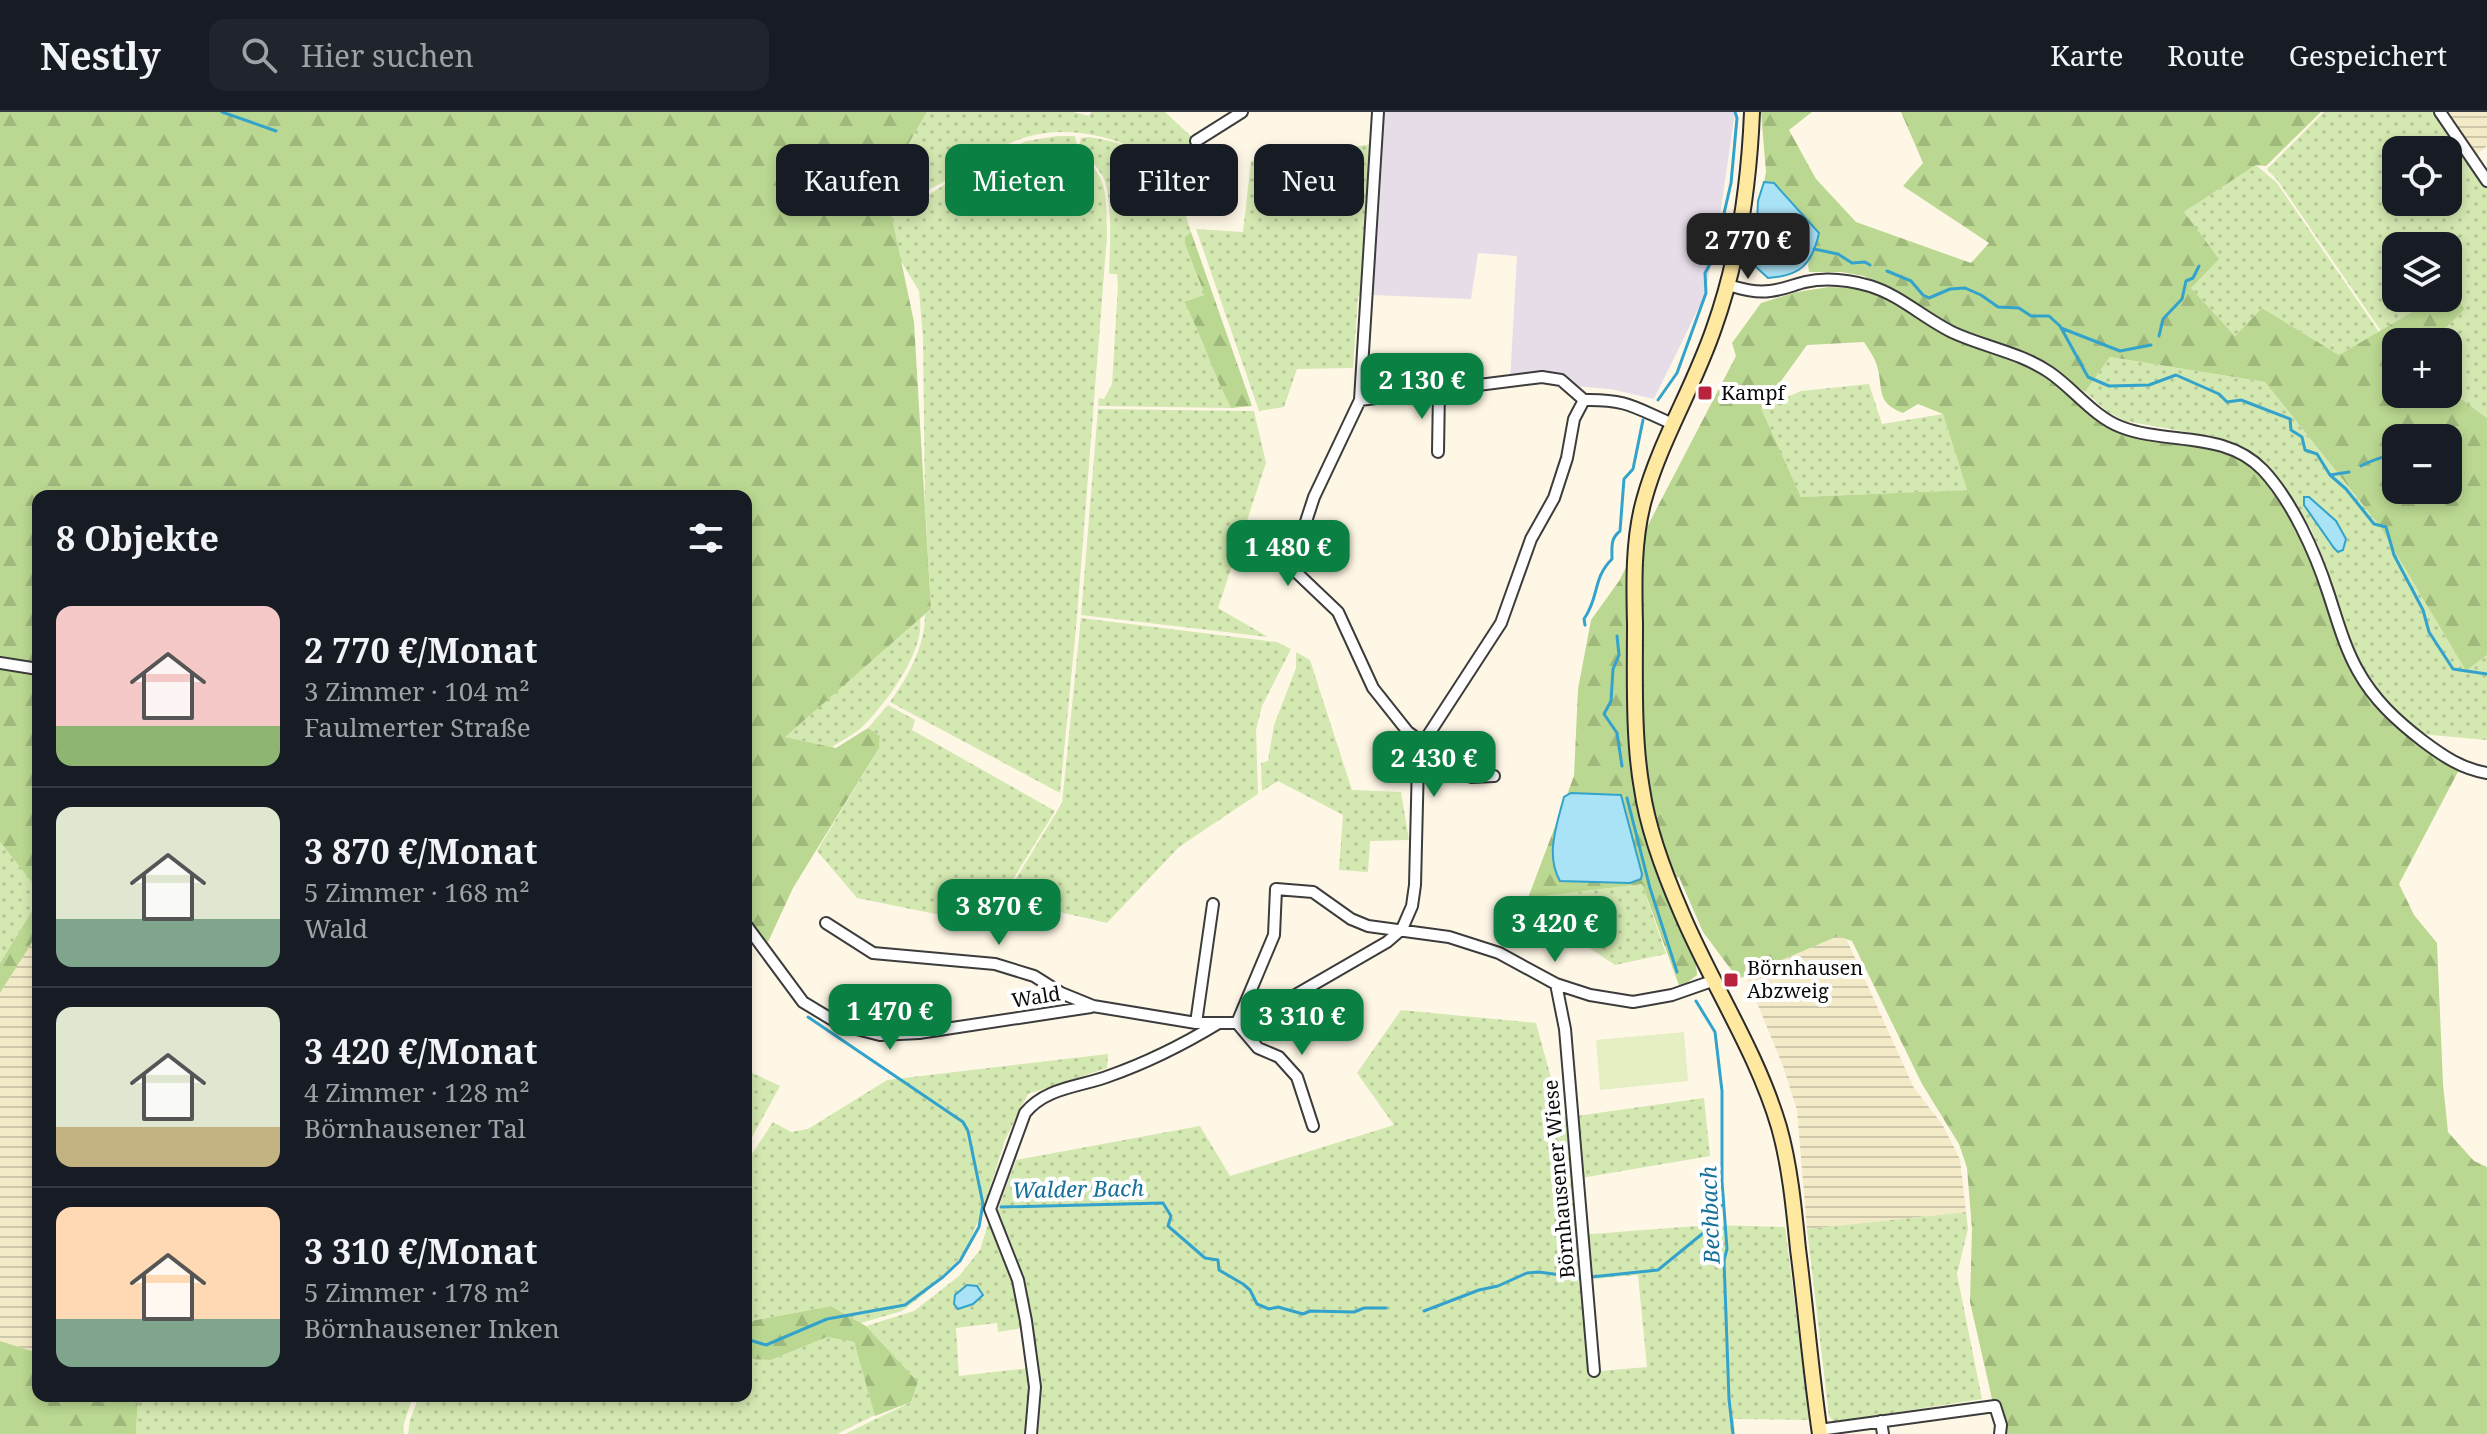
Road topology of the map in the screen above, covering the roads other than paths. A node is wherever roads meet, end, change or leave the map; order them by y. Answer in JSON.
{"nodes":[{"id":1,"x":1242,"y":112,"type":"edge"},
{"id":2,"x":1378,"y":112,"type":"edge"},
{"id":3,"x":1752,"y":112,"type":"edge"},
{"id":4,"x":2440,"y":112,"type":"edge"},
{"id":5,"x":1196,"y":141,"type":"dead end"},
{"id":6,"x":2487,"y":181,"type":"edge"},
{"id":7,"x":1728,"y":285,"type":"junction"},
{"id":8,"x":1439,"y":390,"type":"junction"},
{"id":9,"x":1360,"y":400,"type":"junction"},
{"id":10,"x":1584,"y":400,"type":"junction"},
{"id":11,"x":1671,"y":428,"type":"junction"},
{"id":12,"x":1438,"y":452,"type":"dead end"},
{"id":13,"x":0,"y":663,"type":"edge"},
{"id":14,"x":32,"y":668,"type":"edge"},
{"id":15,"x":1423,"y":743,"type":"junction"},
{"id":16,"x":2487,"y":773,"type":"edge"},
{"id":17,"x":1494,"y":776,"type":"dead end"},
{"id":18,"x":1213,"y":904,"type":"dead end"},
{"id":19,"x":826,"y":923,"type":"dead end"},
{"id":20,"x":1402,"y":929,"type":"junction"},
{"id":21,"x":752,"y":933,"type":"edge"},
{"id":22,"x":1715,"y":980,"type":"junction"},
{"id":23,"x":1556,"y":984,"type":"junction"},
{"id":24,"x":1093,"y":1006,"type":"junction"},
{"id":25,"x":1196,"y":1023,"type":"junction"},
{"id":26,"x":1219,"y":1023,"type":"junction"},
{"id":27,"x":1237,"y":1023,"type":"junction"},
{"id":28,"x":1313,"y":1126,"type":"dead end"},
{"id":29,"x":1594,"y":1371,"type":"dead end"},
{"id":30,"x":1881,"y":1421,"type":"junction"},
{"id":31,"x":1820,"y":1432,"type":"edge"},
{"id":32,"x":1031,"y":1434,"type":"edge"},
{"id":33,"x":1883,"y":1434,"type":"edge"},
{"id":34,"x":2000,"y":1434,"type":"edge"}],
"edges":[{"from":1,"to":5,"type":"street"},
{"from":2,"to":9,"type":"street"},
{"from":3,"to":7,"type":"main road"},
{"from":4,"to":6,"type":"street"},
{"from":7,"to":11,"type":"main road"},
{"from":7,"to":16,"type":"street"},
{"from":8,"to":9,"type":"street"},
{"from":8,"to":10,"type":"street"},
{"from":8,"to":12,"type":"street"},
{"from":9,"to":15,"type":"street"},
{"from":10,"to":11,"type":"street"},
{"from":10,"to":15,"type":"street"},
{"from":11,"to":22,"type":"main road"},
{"from":13,"to":14,"type":"street"},
{"from":15,"to":17,"type":"street"},
{"from":15,"to":20,"type":"street"},
{"from":18,"to":25,"type":"street"},
{"from":19,"to":24,"type":"street","name":"Wald"},
{"from":20,"to":23,"type":"street"},
{"from":20,"to":27,"type":"street"},
{"from":20,"to":27,"type":"street"},
{"from":21,"to":24,"type":"street","name":"Wald"},
{"from":22,"to":23,"type":"street"},
{"from":22,"to":31,"type":"main road"},
{"from":23,"to":29,"type":"street","name":"Börnhausener Wiese"},
{"from":24,"to":25,"type":"street"},
{"from":25,"to":26,"type":"street"},
{"from":26,"to":27,"type":"street"},
{"from":26,"to":32,"type":"street"},
{"from":27,"to":28,"type":"street"},
{"from":30,"to":31,"type":"street"},
{"from":30,"to":33,"type":"street"},
{"from":30,"to":34,"type":"street"}]}
